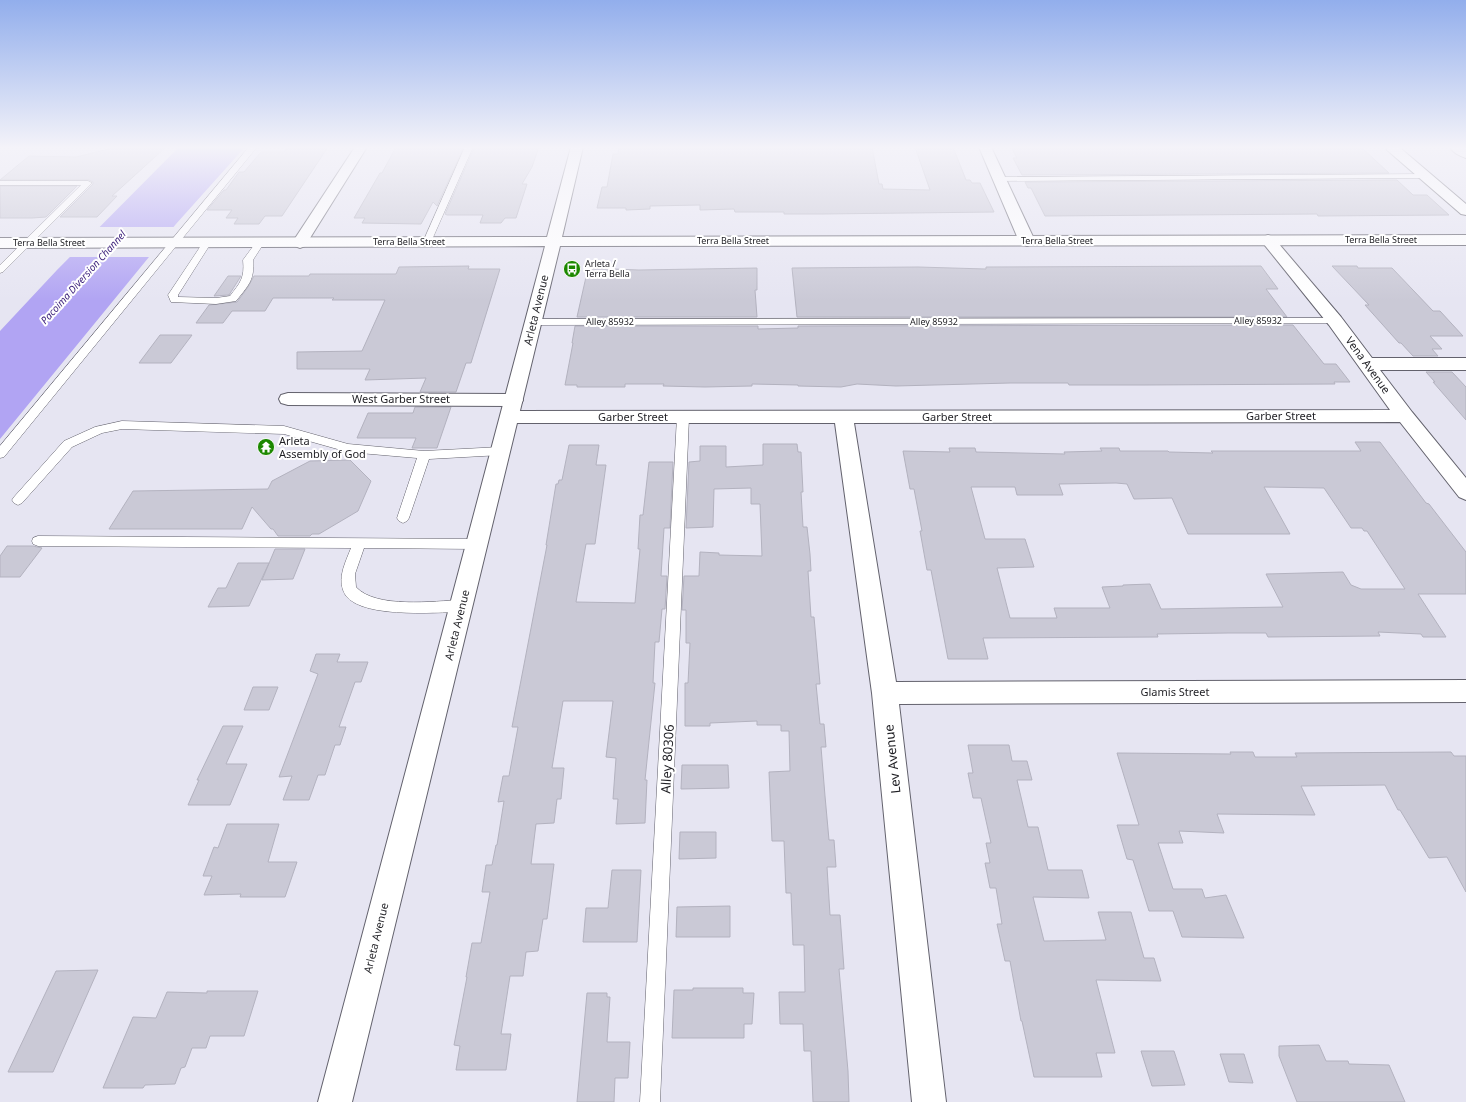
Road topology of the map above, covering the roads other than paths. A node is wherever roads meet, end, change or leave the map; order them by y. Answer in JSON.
{"nodes":[{"id":1,"x":72,"y":198,"type":"edge"},
{"id":2,"x":208,"y":198,"type":"edge"},
{"id":3,"x":328,"y":198,"type":"edge"},
{"id":4,"x":446,"y":198,"type":"edge"},
{"id":5,"x":564,"y":198,"type":"edge"},
{"id":6,"x":1008,"y":198,"type":"edge"},
{"id":7,"x":1452,"y":198,"type":"edge"},
{"id":8,"x":1466,"y":210,"type":"edge"},
{"id":9,"x":1268,"y":240,"type":"junction"},
{"id":10,"x":1466,"y":240,"type":"edge"},
{"id":11,"x":553,"y":241,"type":"junction"},
{"id":12,"x":1027,"y":241,"type":"junction"},
{"id":13,"x":427,"y":242,"type":"junction"},
{"id":14,"x":0,"y":243,"type":"edge"},
{"id":15,"x":27,"y":243,"type":"junction"},
{"id":16,"x":169,"y":243,"type":"junction"},
{"id":17,"x":207,"y":243,"type":"junction"},
{"id":18,"x":260,"y":243,"type":"junction"},
{"id":19,"x":300,"y":243,"type":"junction"},
{"id":20,"x":0,"y":270,"type":"edge"},
{"id":21,"x":1335,"y":321,"type":"junction"},
{"id":22,"x":534,"y":322,"type":"junction"},
{"id":23,"x":1368,"y":364,"type":"junction"},
{"id":24,"x":1466,"y":364,"type":"edge"},
{"id":25,"x":288,"y":399,"type":"dead end"},
{"id":26,"x":512,"y":408,"type":"junction"},
{"id":27,"x":1404,"y":416,"type":"junction"},
{"id":28,"x":683,"y":417,"type":"junction"},
{"id":29,"x":844,"y":417,"type":"junction"},
{"id":30,"x":501,"y":451,"type":"junction"},
{"id":31,"x":0,"y":454,"type":"edge"},
{"id":32,"x":424,"y":455,"type":"junction"},
{"id":33,"x":1466,"y":492,"type":"edge"},
{"id":34,"x":18,"y":500,"type":"dead end"},
{"id":35,"x":403,"y":518,"type":"dead end"},
{"id":36,"x":38,"y":541,"type":"dead end"},
{"id":37,"x":359,"y":543,"type":"junction"},
{"id":38,"x":477,"y":544,"type":"junction"},
{"id":39,"x":462,"y":606,"type":"junction"},
{"id":40,"x":1466,"y":691,"type":"edge"},
{"id":41,"x":885,"y":693,"type":"junction"},
{"id":42,"x":335,"y":1102,"type":"edge"},
{"id":43,"x":650,"y":1102,"type":"edge"},
{"id":44,"x":929,"y":1102,"type":"edge"}],
"edges":[{"from":1,"to":15,"type":"lane"},
{"from":2,"to":16,"type":"lane"},
{"from":3,"to":19,"type":"main road"},
{"from":4,"to":13,"type":"lane"},
{"from":5,"to":11,"type":"main road","name":"Arleta Avenue"},
{"from":6,"to":12,"type":"main road"},
{"from":7,"to":8,"type":"main road"},
{"from":9,"to":10,"type":"main road","name":"Terra Bella Street"},
{"from":9,"to":12,"type":"main road","name":"Terra Bella Street"},
{"from":9,"to":21,"type":"main road","name":"Vena Avenue"},
{"from":11,"to":12,"type":"main road","name":"Terra Bella Street"},
{"from":11,"to":13,"type":"main road","name":"Terra Bella Street"},
{"from":11,"to":22,"type":"main road","name":"Arleta Avenue"},
{"from":13,"to":19,"type":"main road","name":"Terra Bella Street"},
{"from":14,"to":15,"type":"main road","name":"Terra Bella Street"},
{"from":15,"to":16,"type":"main road","name":"Terra Bella Street"},
{"from":15,"to":20,"type":"lane"},
{"from":16,"to":17,"type":"main road","name":"Terra Bella Street"},
{"from":16,"to":31,"type":"lane"},
{"from":17,"to":18,"type":"main road","name":"Terra Bella Street"},
{"from":17,"to":18,"type":"lane"},
{"from":18,"to":19,"type":"main road","name":"Terra Bella Street"},
{"from":21,"to":22,"type":"lane","name":"Alley 85932"},
{"from":21,"to":23,"type":"main road","name":"Vena Avenue"},
{"from":22,"to":26,"type":"main road","name":"Arleta Avenue"},
{"from":23,"to":24,"type":"main road"},
{"from":23,"to":27,"type":"main road","name":"Vena Avenue"},
{"from":25,"to":26,"type":"main road","name":"West Garber Street"},
{"from":26,"to":28,"type":"main road","name":"Garber Street"},
{"from":26,"to":30,"type":"main road","name":"Arleta Avenue"},
{"from":27,"to":29,"type":"main road","name":"Garber Street"},
{"from":27,"to":33,"type":"main road","name":"Vena Avenue"},
{"from":28,"to":29,"type":"main road","name":"Garber Street"},
{"from":28,"to":43,"type":"lane","name":"Alley 80306"},
{"from":29,"to":41,"type":"main road","name":"Lev Avenue"},
{"from":30,"to":32,"type":"lane"},
{"from":30,"to":38,"type":"main road","name":"Arleta Avenue"},
{"from":32,"to":34,"type":"lane"},
{"from":32,"to":35,"type":"lane"},
{"from":36,"to":37,"type":"lane"},
{"from":37,"to":38,"type":"lane"},
{"from":37,"to":39,"type":"lane"},
{"from":38,"to":39,"type":"main road","name":"Arleta Avenue"},
{"from":39,"to":42,"type":"main road","name":"Arleta Avenue"},
{"from":40,"to":41,"type":"main road","name":"Glamis Street"},
{"from":41,"to":44,"type":"main road","name":"Lev Avenue"}]}
